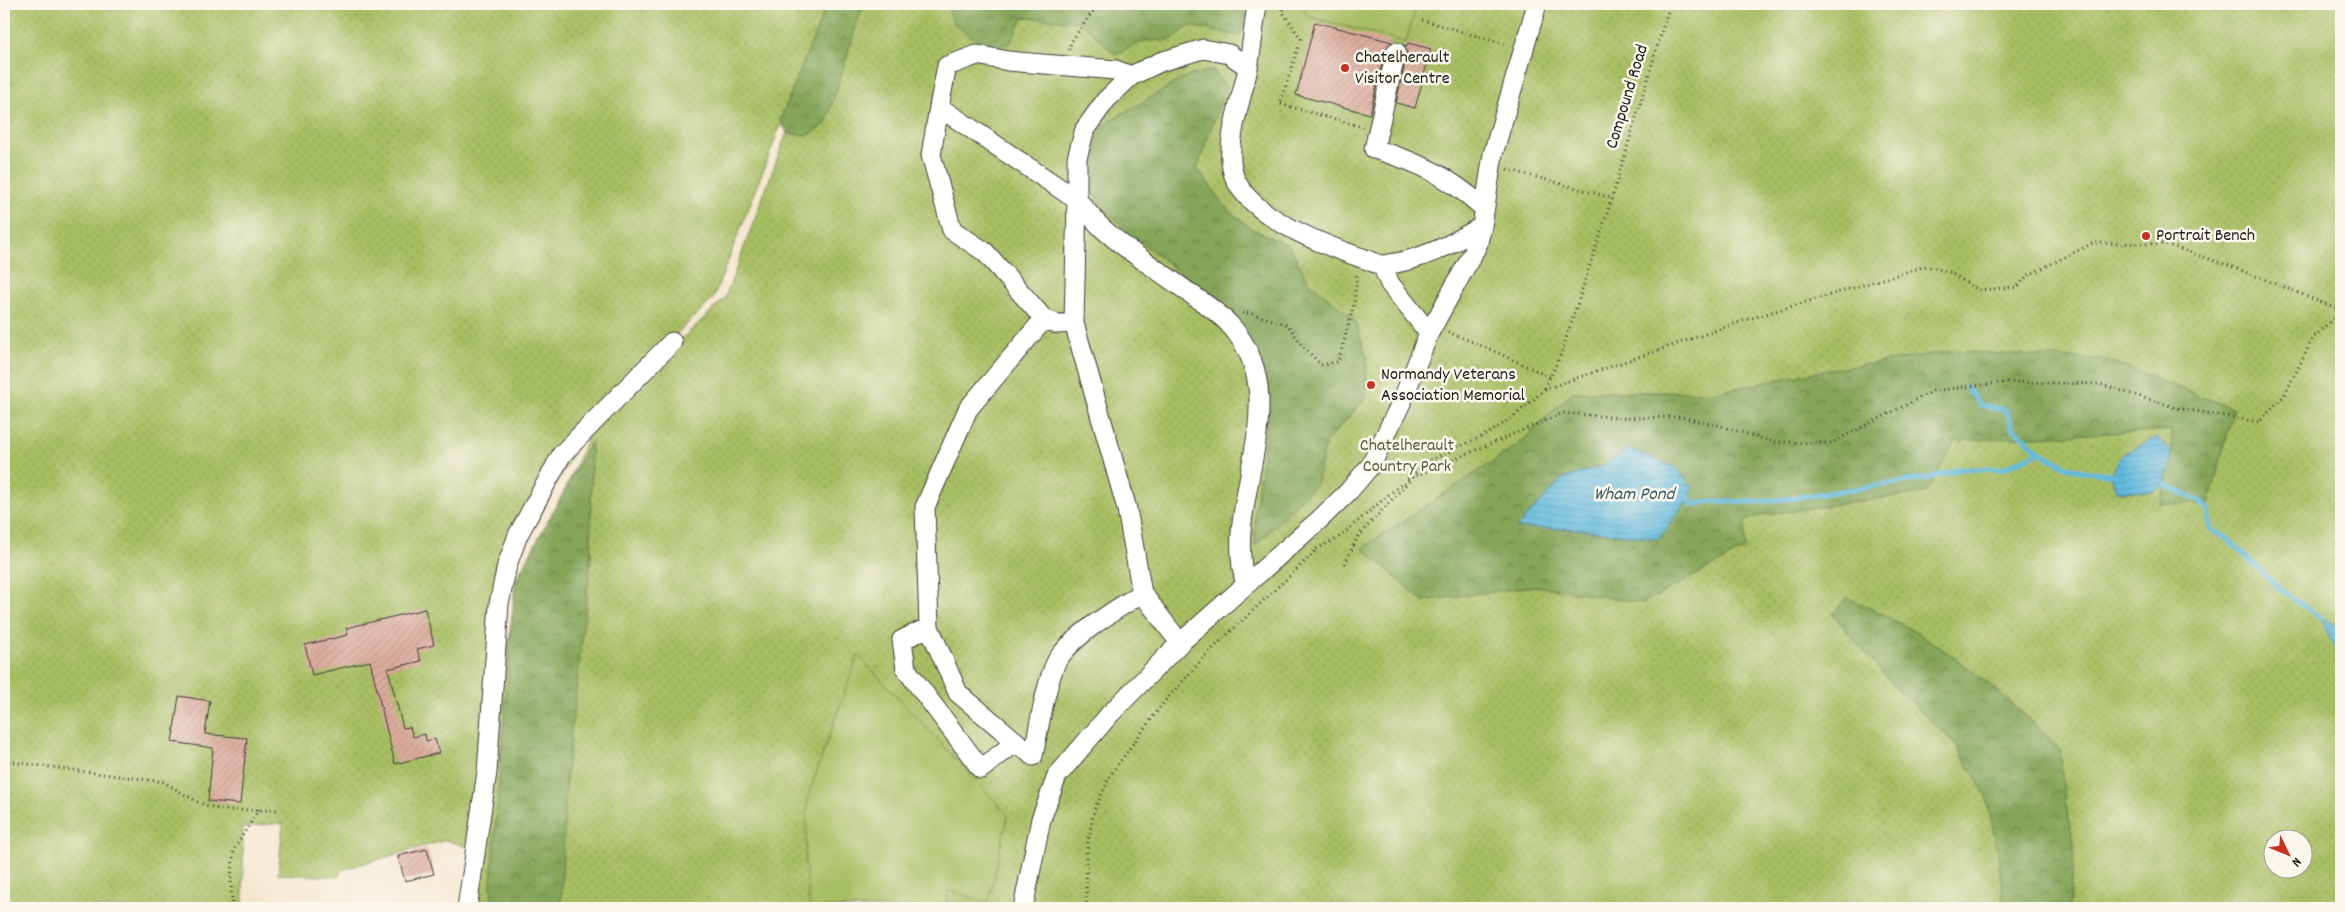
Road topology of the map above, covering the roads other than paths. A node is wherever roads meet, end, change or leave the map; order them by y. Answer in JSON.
{"nodes":[{"id":1,"x":1258,"y":4,"type":"edge"},
{"id":2,"x":1537,"y":4,"type":"edge"},
{"id":3,"x":1396,"y":52,"type":"dead end"},
{"id":4,"x":1248,"y":67,"type":"junction"},
{"id":5,"x":1131,"y":76,"type":"junction"},
{"id":6,"x":939,"y":107,"type":"junction"},
{"id":7,"x":1078,"y":200,"type":"junction"},
{"id":8,"x":1483,"y":217,"type":"junction"},
{"id":9,"x":1382,"y":265,"type":"junction"},
{"id":10,"x":1044,"y":319,"type":"junction"},
{"id":11,"x":1074,"y":323,"type":"junction"},
{"id":12,"x":1437,"y":332,"type":"junction"},
{"id":13,"x":672,"y":342,"type":"dead end"},
{"id":14,"x":1246,"y":585,"type":"junction"},
{"id":15,"x":1142,"y":593,"type":"junction"},
{"id":16,"x":929,"y":627,"type":"junction"},
{"id":17,"x":1180,"y":644,"type":"junction"},
{"id":18,"x":1016,"y":742,"type":"junction"},
{"id":19,"x":468,"y":908,"type":"edge"},
{"id":20,"x":1023,"y":908,"type":"edge"}],
"edges":[{"from":1,"to":4,"type":"lane"},
{"from":2,"to":8,"type":"lane"},
{"from":3,"to":8,"type":"lane"},
{"from":4,"to":5,"type":"lane"},
{"from":4,"to":9,"type":"lane"},
{"from":5,"to":6,"type":"lane"},
{"from":5,"to":7,"type":"lane"},
{"from":6,"to":7,"type":"lane"},
{"from":6,"to":10,"type":"lane"},
{"from":7,"to":11,"type":"lane"},
{"from":7,"to":14,"type":"lane"},
{"from":8,"to":9,"type":"lane"},
{"from":8,"to":12,"type":"lane"},
{"from":9,"to":12,"type":"lane"},
{"from":10,"to":11,"type":"lane"},
{"from":10,"to":16,"type":"lane"},
{"from":11,"to":15,"type":"lane"},
{"from":12,"to":14,"type":"lane"},
{"from":13,"to":19,"type":"lane"},
{"from":14,"to":17,"type":"lane"},
{"from":15,"to":17,"type":"lane"},
{"from":15,"to":18,"type":"lane"},
{"from":16,"to":18,"type":"lane"},
{"from":16,"to":18,"type":"lane"},
{"from":17,"to":20,"type":"lane"}]}
